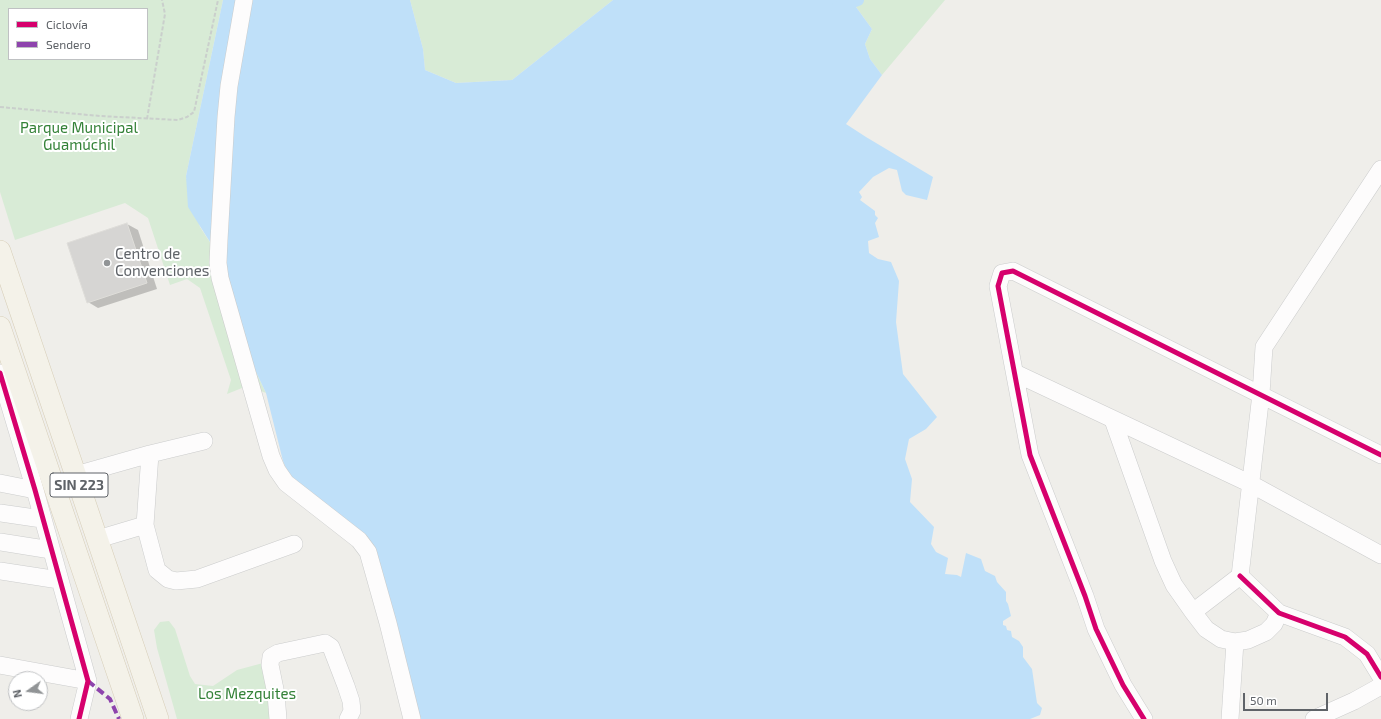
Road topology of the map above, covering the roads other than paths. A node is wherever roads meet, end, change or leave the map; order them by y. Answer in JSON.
{"nodes":[{"id":1,"x":244,"y":0,"type":"edge"},
{"id":2,"x":1381,"y":170,"type":"edge"},
{"id":3,"x":0,"y":251,"type":"edge"},
{"id":4,"x":0,"y":327,"type":"edge"},
{"id":5,"x":0,"y":373,"type":"edge"},
{"id":6,"x":1014,"y":373,"type":"junction"},
{"id":7,"x":1261,"y":394,"type":"junction"},
{"id":8,"x":9,"y":402,"type":"junction"},
{"id":9,"x":0,"y":418,"type":"edge"},
{"id":10,"x":1113,"y":420,"type":"junction"},
{"id":11,"x":204,"y":441,"type":"dead end"},
{"id":12,"x":150,"y":454,"type":"junction"},
{"id":13,"x":1381,"y":455,"type":"edge"},
{"id":14,"x":76,"y":475,"type":"junction"},
{"id":15,"x":0,"y":483,"type":"edge"},
{"id":16,"x":1251,"y":484,"type":"junction"},
{"id":17,"x":35,"y":490,"type":"junction"},
{"id":18,"x":0,"y":513,"type":"edge"},
{"id":19,"x":42,"y":519,"type":"junction"},
{"id":20,"x":145,"y":525,"type":"junction"},
{"id":21,"x":98,"y":539,"type":"junction"},
{"id":22,"x":0,"y":542,"type":"edge"},
{"id":23,"x":294,"y":544,"type":"dead end"},
{"id":24,"x":51,"y":550,"type":"junction"},
{"id":25,"x":1381,"y":555,"type":"edge"},
{"id":26,"x":0,"y":571,"type":"edge"},
{"id":27,"x":1240,"y":576,"type":"junction"},
{"id":28,"x":59,"y":580,"type":"junction"},
{"id":29,"x":1193,"y":612,"type":"junction"},
{"id":30,"x":1279,"y":613,"type":"junction"},
{"id":31,"x":1234,"y":642,"type":"junction"},
{"id":32,"x":0,"y":665,"type":"edge"},
{"id":33,"x":1381,"y":677,"type":"edge"},
{"id":34,"x":88,"y":682,"type":"junction"},
{"id":35,"x":1381,"y":686,"type":"edge"},
{"id":36,"x":79,"y":719,"type":"edge"},
{"id":37,"x":133,"y":719,"type":"edge"},
{"id":38,"x":158,"y":719,"type":"edge"},
{"id":39,"x":278,"y":719,"type":"edge"},
{"id":40,"x":348,"y":719,"type":"edge"},
{"id":41,"x":412,"y":719,"type":"edge"},
{"id":42,"x":1144,"y":719,"type":"edge"},
{"id":43,"x":1230,"y":719,"type":"edge"},
{"id":44,"x":1314,"y":719,"type":"edge"}],
"edges":[{"from":1,"to":41,"type":"street"},
{"from":2,"to":7,"type":"street"},
{"from":3,"to":14,"type":"main road","number":"SIN 223"},
{"from":4,"to":37,"type":"main road","number":"SIN 223"},
{"from":5,"to":8,"type":"street"},
{"from":6,"to":7,"type":"street"},
{"from":6,"to":10,"type":"street"},
{"from":6,"to":42,"type":"street"},
{"from":7,"to":13,"type":"street"},
{"from":7,"to":16,"type":"street"},
{"from":8,"to":9,"type":"street"},
{"from":8,"to":17,"type":"street"},
{"from":10,"to":16,"type":"street"},
{"from":10,"to":29,"type":"street"},
{"from":11,"to":12,"type":"street"},
{"from":12,"to":14,"type":"street"},
{"from":12,"to":20,"type":"street"},
{"from":14,"to":21,"type":"main road","number":"SIN 223"},
{"from":15,"to":17,"type":"street"},
{"from":16,"to":25,"type":"street"},
{"from":16,"to":27,"type":"street"},
{"from":17,"to":19,"type":"street"},
{"from":18,"to":19,"type":"street"},
{"from":19,"to":24,"type":"street"},
{"from":20,"to":21,"type":"street"},
{"from":20,"to":23,"type":"street"},
{"from":21,"to":38,"type":"main road","number":"SIN 223"},
{"from":22,"to":24,"type":"street"},
{"from":24,"to":28,"type":"street"},
{"from":26,"to":28,"type":"street"},
{"from":27,"to":29,"type":"street"},
{"from":27,"to":30,"type":"street"},
{"from":28,"to":34,"type":"street"},
{"from":29,"to":31,"type":"street"},
{"from":30,"to":31,"type":"street"},
{"from":30,"to":33,"type":"street"},
{"from":31,"to":43,"type":"street"},
{"from":32,"to":34,"type":"street"},
{"from":34,"to":36,"type":"street"},
{"from":35,"to":44,"type":"street"},
{"from":39,"to":40,"type":"street"}]}
